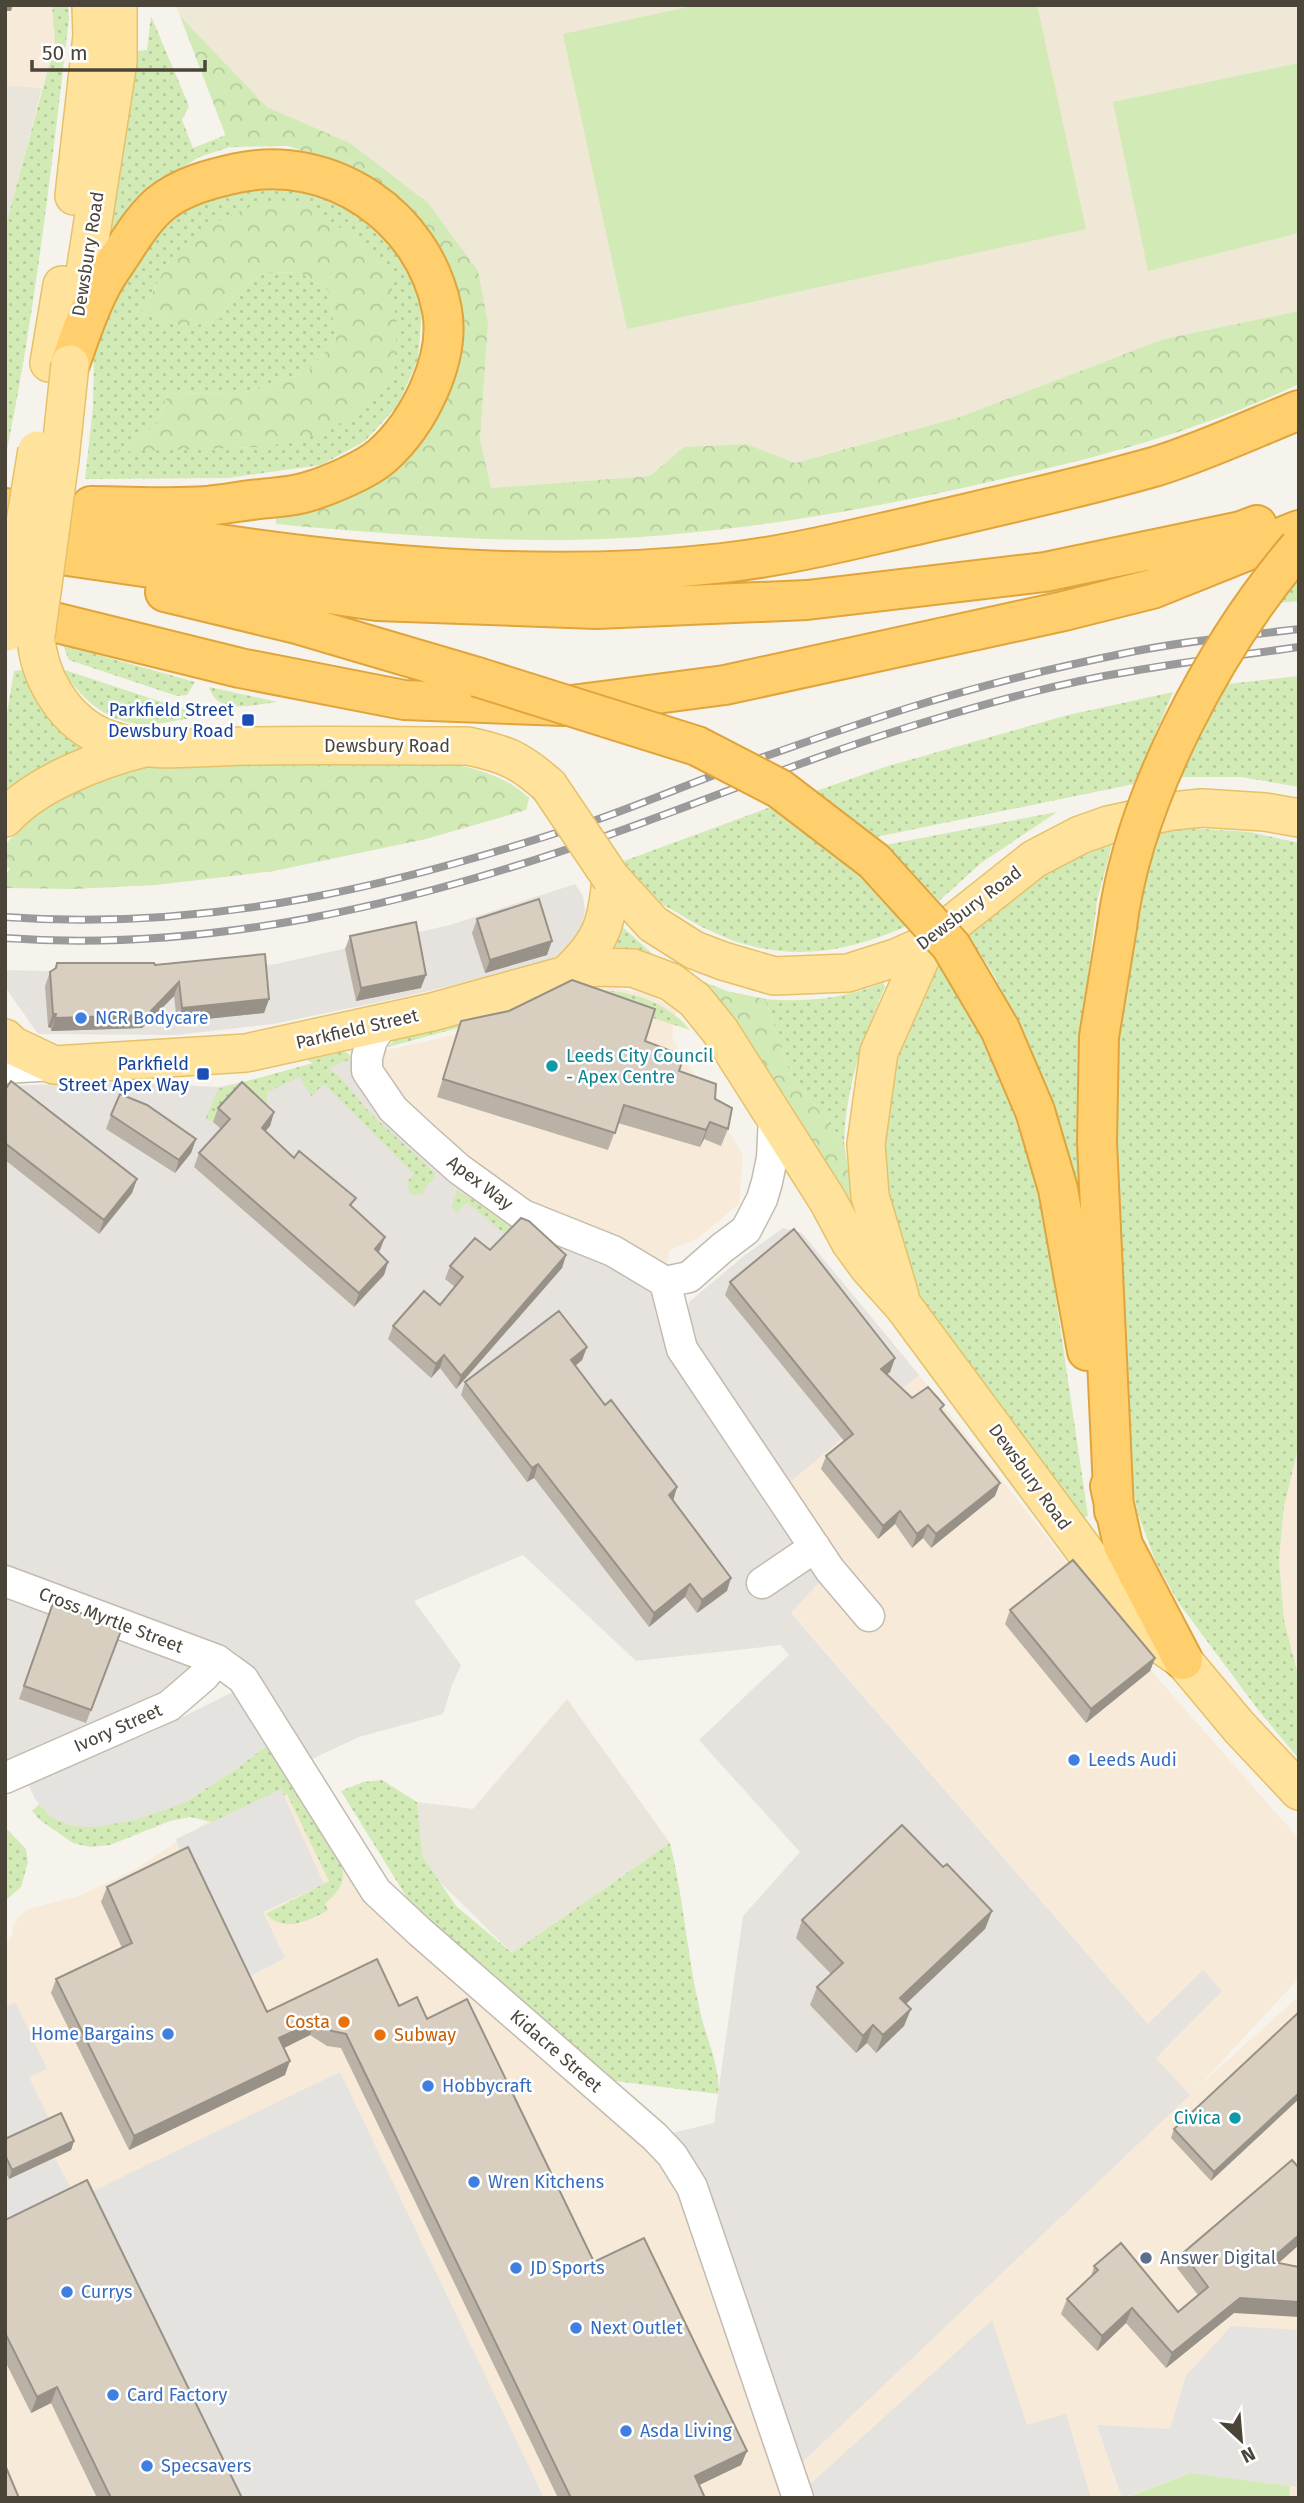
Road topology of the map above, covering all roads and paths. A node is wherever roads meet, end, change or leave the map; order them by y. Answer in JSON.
{"nodes":[{"id":1,"x":91,"y":5,"type":"edge"},
{"id":2,"x":118,"y":5,"type":"edge"},
{"id":3,"x":59,"y":363,"type":"junction"},
{"id":4,"x":1299,"y":410,"type":"edge"},
{"id":5,"x":5,"y":507,"type":"edge"},
{"id":6,"x":1299,"y":509,"type":"edge"},
{"id":7,"x":1299,"y":530,"type":"edge"},
{"id":8,"x":5,"y":547,"type":"edge"},
{"id":9,"x":1299,"y":547,"type":"edge"},
{"id":10,"x":5,"y":558,"type":"edge"},
{"id":11,"x":13,"y":629,"type":"edge"},
{"id":12,"x":144,"y":748,"type":"junction"},
{"id":13,"x":5,"y":818,"type":"edge"},
{"id":14,"x":1299,"y":818,"type":"edge"},
{"id":15,"x":611,"y":878,"type":"junction"},
{"id":16,"x":928,"y":944,"type":"junction"},
{"id":17,"x":565,"y":976,"type":"junction"},
{"id":18,"x":695,"y":1000,"type":"joint"},
{"id":19,"x":383,"y":1023,"type":"junction"},
{"id":20,"x":5,"y":1038,"type":"edge"},
{"id":21,"x":54,"y":1065,"type":"junction"},
{"id":22,"x":5,"y":1068,"type":"edge"},
{"id":23,"x":774,"y":1117,"type":"junction"},
{"id":24,"x":665,"y":1282,"type":"junction"},
{"id":25,"x":904,"y":1307,"type":"junction"},
{"id":26,"x":1114,"y":1511,"type":"junction"},
{"id":27,"x":816,"y":1547,"type":"junction"},
{"id":28,"x":5,"y":1581,"type":"edge"},
{"id":29,"x":762,"y":1583,"type":"dead end"},
{"id":30,"x":869,"y":1616,"type":"dead end"},
{"id":31,"x":217,"y":1660,"type":"junction"},
{"id":32,"x":1183,"y":1660,"type":"junction"},
{"id":33,"x":9,"y":1776,"type":"edge"},
{"id":34,"x":1299,"y":1791,"type":"edge"},
{"id":35,"x":799,"y":2498,"type":"edge"}],
"edges":[{"from":1,"to":3,"type":"main road","name":"Dewsbury Road"},
{"from":2,"to":3,"type":"main road","name":"Dewsbury Road"},
{"from":3,"to":5,"type":"highway"},
{"from":3,"to":11,"type":"main road","name":"Dewsbury Road","bridge":true},
{"from":4,"to":5,"type":"highway"},
{"from":6,"to":8,"type":"highway"},
{"from":7,"to":11,"type":"highway"},
{"from":9,"to":26,"type":"highway","bridge":true},
{"from":10,"to":26,"type":"highway","bridge":true},
{"from":11,"to":12,"type":"main road","name":"Dewsbury Road"},
{"from":12,"to":13,"type":"main road"},
{"from":12,"to":15,"type":"main road","name":"Dewsbury Road","bridge":true},
{"from":14,"to":16,"type":"main road","name":"Dewsbury Road"},
{"from":15,"to":16,"type":"main road","name":"Dewsbury Road"},
{"from":15,"to":17,"type":"main road"},
{"from":16,"to":25,"type":"main road"},
{"from":17,"to":18,"type":"main road","name":"Parkfield Street"},
{"from":17,"to":19,"type":"main road","name":"Parkfield Street"},
{"from":18,"to":23,"type":"main road","name":"Dewsbury Road"},
{"from":19,"to":21,"type":"main road","name":"Parkfield Street"},
{"from":19,"to":24,"type":"street","name":"Apex Way"},
{"from":20,"to":21,"type":"main road"},
{"from":21,"to":22,"type":"street","name":"Parkfield Street"},
{"from":23,"to":24,"type":"street"},
{"from":23,"to":25,"type":"main road","name":"Dewsbury Road"},
{"from":24,"to":27,"type":"street"},
{"from":25,"to":32,"type":"main road","name":"Dewsbury Road"},
{"from":26,"to":32,"type":"highway"},
{"from":27,"to":29,"type":"street"},
{"from":27,"to":30,"type":"street"},
{"from":28,"to":31,"type":"street","name":"Cross Myrtle Street"},
{"from":31,"to":33,"type":"street","name":"Ivory Street"},
{"from":31,"to":35,"type":"street","name":"Kidacre Street"},
{"from":32,"to":34,"type":"main road","name":"Dewsbury Road"}]}
